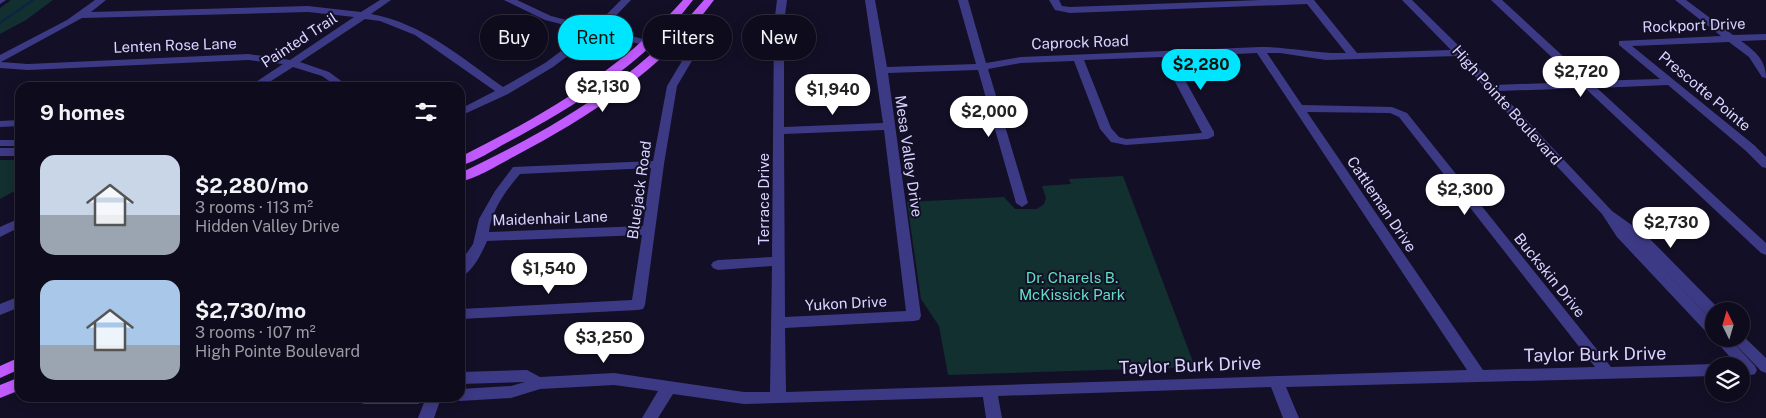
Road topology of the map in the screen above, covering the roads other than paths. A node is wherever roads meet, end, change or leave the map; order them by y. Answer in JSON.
{"nodes":[{"id":1,"x":101,"y":0,"type":"edge"},
{"id":2,"x":386,"y":0,"type":"edge"},
{"id":3,"x":509,"y":0,"type":"edge"},
{"id":4,"x":626,"y":0,"type":"edge"},
{"id":5,"x":688,"y":0,"type":"edge"},
{"id":6,"x":709,"y":0,"type":"edge"},
{"id":7,"x":782,"y":0,"type":"edge"},
{"id":8,"x":870,"y":0,"type":"edge"},
{"id":9,"x":964,"y":0,"type":"edge"},
{"id":10,"x":1054,"y":0,"type":"edge"},
{"id":11,"x":1407,"y":0,"type":"edge"},
{"id":12,"x":1496,"y":0,"type":"edge"},
{"id":13,"x":1680,"y":0,"type":"edge"},
{"id":14,"x":1310,"y":1,"type":"edge"},
{"id":15,"x":82,"y":15,"type":"junction"},
{"id":16,"x":610,"y":15,"type":"edge"},
{"id":17,"x":674,"y":15,"type":"edge"},
{"id":18,"x":696,"y":15,"type":"edge"},
{"id":19,"x":364,"y":16,"type":"junction"},
{"id":20,"x":558,"y":21,"type":"edge"},
{"id":21,"x":1766,"y":37,"type":"edge"},
{"id":22,"x":1732,"y":38,"type":"junction"},
{"id":23,"x":1623,"y":43,"type":"joint"},
{"id":24,"x":643,"y":46,"type":"edge"},
{"id":25,"x":1260,"y":50,"type":"junction"},
{"id":26,"x":1460,"y":53,"type":"junction"},
{"id":27,"x":1166,"y":54,"type":"junction"},
{"id":28,"x":1354,"y":56,"type":"junction"},
{"id":29,"x":1078,"y":57,"type":"junction"},
{"id":30,"x":0,"y":59,"type":"edge"},
{"id":31,"x":558,"y":59,"type":"edge"},
{"id":32,"x":650,"y":60,"type":"edge"},
{"id":33,"x":687,"y":60,"type":"edge"},
{"id":34,"x":292,"y":64,"type":"junction"},
{"id":35,"x":0,"y":65,"type":"edge"},
{"id":36,"x":982,"y":67,"type":"junction"},
{"id":37,"x":882,"y":70,"type":"junction"},
{"id":38,"x":1766,"y":75,"type":"edge"},
{"id":39,"x":262,"y":82,"type":"edge"},
{"id":40,"x":336,"y":82,"type":"edge"},
{"id":41,"x":1671,"y":82,"type":"junction"},
{"id":42,"x":1588,"y":85,"type":"junction"},
{"id":43,"x":1491,"y":88,"type":"junction"},
{"id":44,"x":504,"y":92,"type":"junction"},
{"id":45,"x":1299,"y":108,"type":"junction"},
{"id":46,"x":465,"y":111,"type":"edge"},
{"id":47,"x":15,"y":123,"type":"edge"},
{"id":48,"x":0,"y":124,"type":"edge"},
{"id":49,"x":889,"y":126,"type":"junction"},
{"id":50,"x":779,"y":131,"type":"junction"},
{"id":51,"x":0,"y":143,"type":"edge"},
{"id":52,"x":15,"y":143,"type":"edge"},
{"id":53,"x":0,"y":152,"type":"edge"},
{"id":54,"x":15,"y":152,"type":"edge"},
{"id":55,"x":465,"y":159,"type":"edge"},
{"id":56,"x":1764,"y":161,"type":"edge"},
{"id":57,"x":658,"y":164,"type":"junction"},
{"id":58,"x":465,"y":176,"type":"edge"},
{"id":59,"x":1022,"y":203,"type":"dead end"},
{"id":60,"x":1606,"y":211,"type":"junction"},
{"id":61,"x":15,"y":225,"type":"edge"},
{"id":62,"x":650,"y":230,"type":"junction"},
{"id":63,"x":0,"y":233,"type":"edge"},
{"id":64,"x":482,"y":237,"type":"junction"},
{"id":65,"x":1766,"y":250,"type":"edge"},
{"id":66,"x":779,"y":261,"type":"junction"},
{"id":67,"x":718,"y":265,"type":"dead end"},
{"id":68,"x":465,"y":266,"type":"edge"},
{"id":69,"x":15,"y":303,"type":"edge"},
{"id":70,"x":1705,"y":305,"type":"edge"},
{"id":71,"x":0,"y":310,"type":"edge"},
{"id":72,"x":465,"y":314,"type":"edge"},
{"id":73,"x":914,"y":316,"type":"joint"},
{"id":74,"x":1705,"y":322,"type":"edge"},
{"id":75,"x":779,"y":324,"type":"junction"},
{"id":76,"x":1747,"y":348,"type":"edge"},
{"id":77,"x":15,"y":365,"type":"edge"},
{"id":78,"x":1766,"y":368,"type":"edge"},
{"id":79,"x":1705,"y":370,"type":"edge"},
{"id":80,"x":1750,"y":370,"type":"edge"},
{"id":81,"x":0,"y":372,"type":"edge"},
{"id":82,"x":1607,"y":372,"type":"junction"},
{"id":83,"x":1478,"y":376,"type":"junction"},
{"id":84,"x":465,"y":378,"type":"edge"},
{"id":85,"x":1276,"y":381,"type":"junction"},
{"id":86,"x":538,"y":383,"type":"junction"},
{"id":87,"x":15,"y":385,"type":"edge"},
{"id":88,"x":668,"y":388,"type":"junction"},
{"id":89,"x":990,"y":391,"type":"junction"},
{"id":90,"x":0,"y":392,"type":"edge"},
{"id":91,"x":465,"y":395,"type":"edge"},
{"id":92,"x":778,"y":398,"type":"junction"},
{"id":93,"x":431,"y":402,"type":"edge"},
{"id":94,"x":426,"y":418,"type":"edge"},
{"id":95,"x":650,"y":418,"type":"edge"},
{"id":96,"x":994,"y":418,"type":"edge"},
{"id":97,"x":1291,"y":418,"type":"edge"}],
"edges":[{"from":1,"to":15,"type":"street"},
{"from":2,"to":19,"type":"street","name":"Painted Trail"},
{"from":3,"to":20,"type":"street"},
{"from":4,"to":16,"type":"street"},
{"from":5,"to":17,"type":"main road"},
{"from":6,"to":18,"type":"main road"},
{"from":7,"to":50,"type":"street","name":"Terrace Drive"},
{"from":8,"to":37,"type":"street","name":"Mesa Valley Drive"},
{"from":9,"to":36,"type":"street"},
{"from":10,"to":14,"type":"street"},
{"from":11,"to":26,"type":"street","name":"High Pointe Boulevard"},
{"from":12,"to":42,"type":"street"},
{"from":13,"to":22,"type":"street"},
{"from":14,"to":28,"type":"street"},
{"from":15,"to":19,"type":"street"},
{"from":15,"to":30,"type":"street"},
{"from":19,"to":34,"type":"street","name":"Painted Trail"},
{"from":19,"to":44,"type":"street"},
{"from":21,"to":22,"type":"street","name":"Rockport Drive"},
{"from":22,"to":23,"type":"street","name":"Rockport Drive"},
{"from":22,"to":38,"type":"street"},
{"from":23,"to":41,"type":"street","name":"Prescotte Pointe"},
{"from":24,"to":55,"type":"main road"},
{"from":25,"to":27,"type":"street","name":"Caprock Road"},
{"from":25,"to":28,"type":"street","name":"Caprock Road"},
{"from":25,"to":45,"type":"street","name":"Cattleman Drive"},
{"from":26,"to":28,"type":"street","name":"Caprock Road"},
{"from":26,"to":43,"type":"street","name":"High Pointe Boulevard"},
{"from":27,"to":29,"type":"street","name":"Caprock Road"},
{"from":27,"to":29,"type":"street"},
{"from":29,"to":36,"type":"street","name":"Caprock Road"},
{"from":31,"to":44,"type":"street"},
{"from":32,"to":58,"type":"main road"},
{"from":33,"to":57,"type":"street","name":"Bluejack Road"},
{"from":34,"to":35,"type":"street","name":"Lenten Rose Lane"},
{"from":34,"to":39,"type":"street","name":"Painted Trail"},
{"from":34,"to":40,"type":"street","name":"Lenten Rose Lane"},
{"from":36,"to":37,"type":"street","name":"Caprock Road"},
{"from":36,"to":59,"type":"street"},
{"from":37,"to":49,"type":"street","name":"Mesa Valley Drive"},
{"from":41,"to":42,"type":"street"},
{"from":41,"to":56,"type":"street","name":"Prescotte Pointe"},
{"from":42,"to":43,"type":"street"},
{"from":42,"to":65,"type":"street"},
{"from":43,"to":60,"type":"street","name":"High Pointe Boulevard"},
{"from":44,"to":46,"type":"street"},
{"from":45,"to":82,"type":"street","name":"Buckskin Drive"},
{"from":45,"to":83,"type":"street","name":"Cattleman Drive"},
{"from":47,"to":48,"type":"street"},
{"from":49,"to":50,"type":"street"},
{"from":49,"to":73,"type":"street","name":"Mesa Valley Drive"},
{"from":50,"to":66,"type":"street","name":"Terrace Drive"},
{"from":51,"to":52,"type":"street"},
{"from":53,"to":54,"type":"street"},
{"from":57,"to":62,"type":"street","name":"Bluejack Road"},
{"from":57,"to":64,"type":"street"},
{"from":60,"to":70,"type":"street","name":"High Pointe Boulevard"},
{"from":60,"to":74,"type":"street","name":"High Pointe Boulevard"},
{"from":61,"to":63,"type":"street"},
{"from":62,"to":64,"type":"street","name":"Maidenhair Lane"},
{"from":62,"to":72,"type":"street","name":"Bluejack Road"},
{"from":64,"to":68,"type":"street"},
{"from":66,"to":67,"type":"street"},
{"from":66,"to":75,"type":"street","name":"Terrace Drive"},
{"from":69,"to":71,"type":"street"},
{"from":73,"to":75,"type":"street","name":"Yukon Drive"},
{"from":75,"to":92,"type":"street","name":"Terrace Drive"},
{"from":76,"to":78,"type":"street"},
{"from":77,"to":81,"type":"main road"},
{"from":78,"to":80,"type":"street"},
{"from":79,"to":82,"type":"street","name":"Taylor Burk Drive"},
{"from":82,"to":83,"type":"street","name":"Taylor Burk Drive"},
{"from":83,"to":85,"type":"street","name":"Taylor Burk Drive"},
{"from":84,"to":86,"type":"street"},
{"from":85,"to":89,"type":"street","name":"Taylor Burk Drive"},
{"from":85,"to":97,"type":"street"},
{"from":86,"to":88,"type":"street","name":"Taylor Burk Drive"},
{"from":86,"to":91,"type":"street"},
{"from":87,"to":90,"type":"main road"},
{"from":88,"to":92,"type":"street","name":"Taylor Burk Drive"},
{"from":88,"to":95,"type":"street"},
{"from":89,"to":92,"type":"street","name":"Taylor Burk Drive"},
{"from":89,"to":96,"type":"street"},
{"from":93,"to":94,"type":"street"}]}
